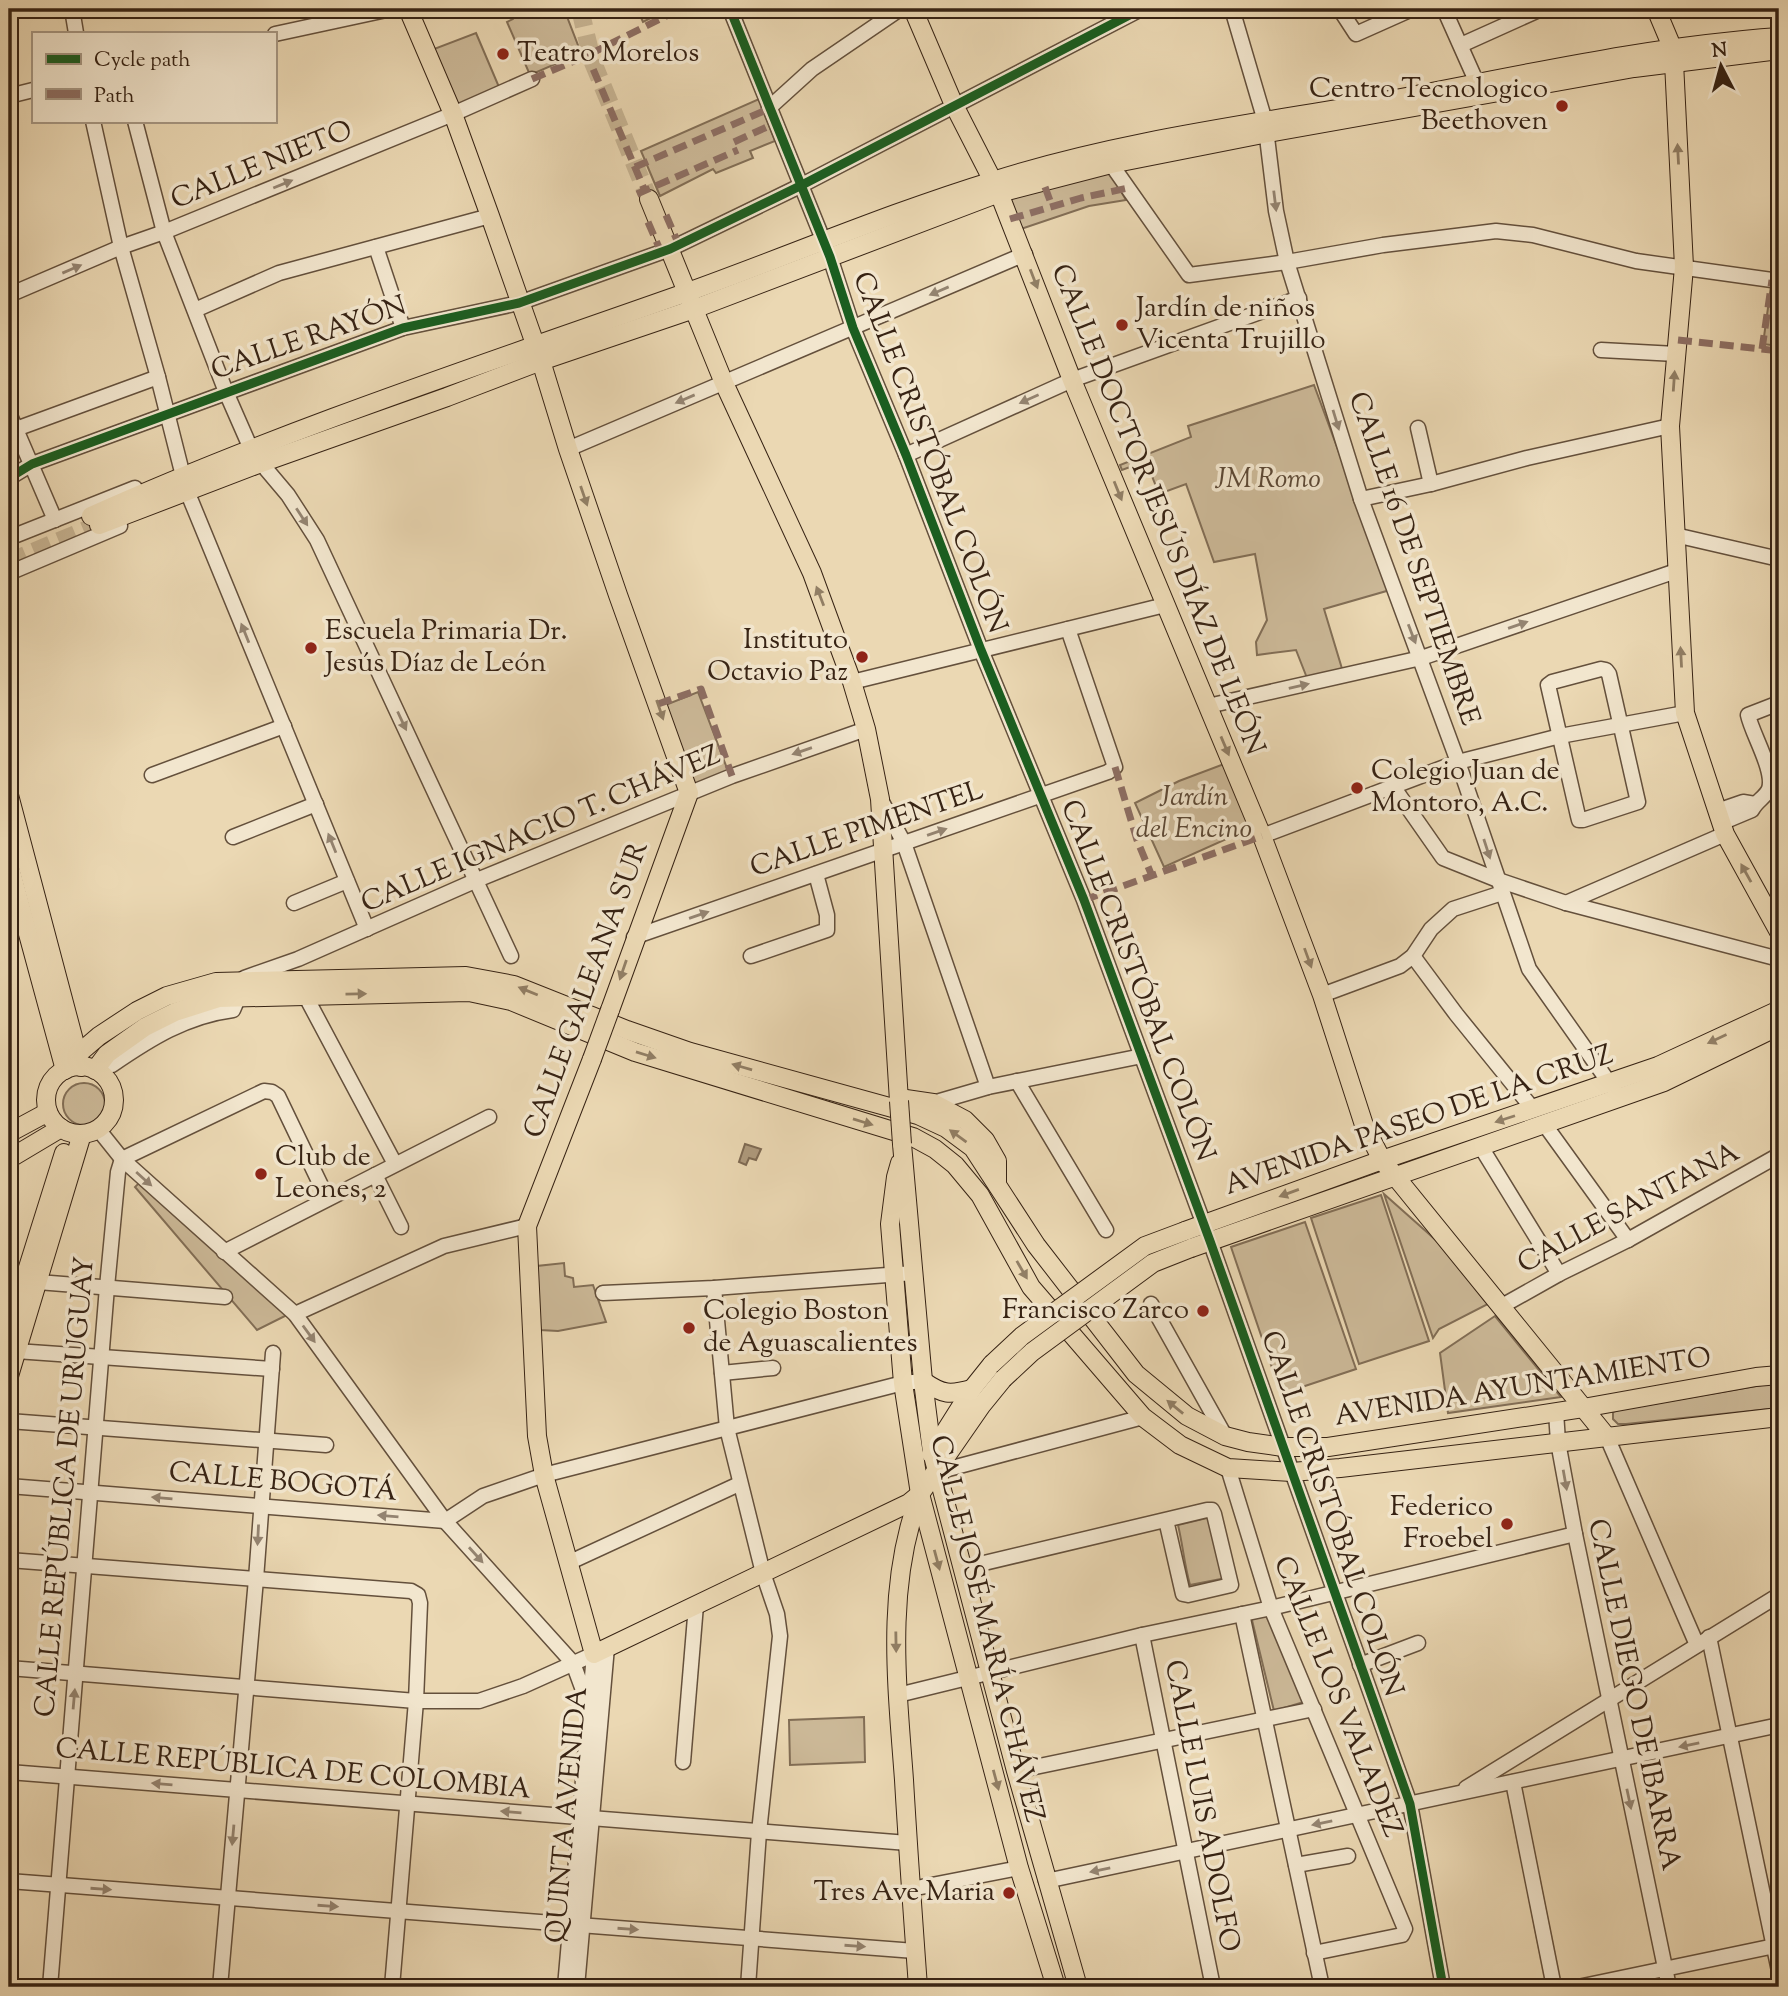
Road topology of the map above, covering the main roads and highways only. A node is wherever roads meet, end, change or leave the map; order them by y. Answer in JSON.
{"nodes":[{"id":1,"x":408,"y":9,"type":"edge"},
{"id":2,"x":913,"y":9,"type":"edge"},
{"id":3,"x":1656,"y":9,"type":"edge"},
{"id":4,"x":1779,"y":37,"type":"edge"},
{"id":5,"x":1779,"y":50,"type":"edge"},
{"id":6,"x":1673,"y":55,"type":"junction"},
{"id":7,"x":1266,"y":127,"type":"junction"},
{"id":8,"x":996,"y":187,"type":"junction"},
{"id":9,"x":649,"y":199,"type":"tunnel mouth"},
{"id":10,"x":827,"y":249,"type":"junction"},
{"id":11,"x":688,"y":292,"type":"junction"},
{"id":12,"x":694,"y":309,"type":"junction"},
{"id":13,"x":535,"y":344,"type":"junction"},
{"id":14,"x":541,"y":361,"type":"junction"},
{"id":15,"x":256,"y":456,"type":"junction"},
{"id":16,"x":93,"y":521,"type":"tunnel mouth"},
{"id":17,"x":10,"y":797,"type":"edge"},
{"id":18,"x":9,"y":864,"type":"edge"},
{"id":19,"x":16,"y":919,"type":"edge"},
{"id":20,"x":1779,"y":932,"type":"edge"},
{"id":21,"x":238,"y":988,"type":"junction"},
{"id":22,"x":1779,"y":1010,"type":"edge"},
{"id":23,"x":1779,"y":1026,"type":"edge"},
{"id":24,"x":84,"y":1065,"type":"junction"},
{"id":25,"x":1615,"y":1090,"type":"junction"},
{"id":26,"x":899,"y":1100,"type":"junction"},
{"id":27,"x":48,"y":1111,"type":"junction"},
{"id":28,"x":78,"y":1131,"type":"junction"},
{"id":29,"x":9,"y":1133,"type":"edge"},
{"id":30,"x":902,"y":1149,"type":"junction"},
{"id":31,"x":9,"y":1159,"type":"edge"},
{"id":32,"x":1382,"y":1160,"type":"junction"},
{"id":33,"x":1396,"y":1176,"type":"junction"},
{"id":34,"x":997,"y":1184,"type":"junction"},
{"id":35,"x":23,"y":1280,"type":"edge"},
{"id":36,"x":9,"y":1328,"type":"edge"},
{"id":37,"x":1779,"y":1375,"type":"edge"},
{"id":38,"x":9,"y":1376,"type":"edge"},
{"id":39,"x":923,"y":1381,"type":"junction"},
{"id":40,"x":972,"y":1389,"type":"junction"},
{"id":41,"x":1583,"y":1408,"type":"junction"},
{"id":42,"x":1779,"y":1417,"type":"edge"},
{"id":43,"x":1607,"y":1437,"type":"junction"},
{"id":44,"x":932,"y":1452,"type":"junction"},
{"id":45,"x":937,"y":1472,"type":"junction"},
{"id":46,"x":918,"y":1486,"type":"junction"},
{"id":47,"x":918,"y":1987,"type":"edge"},
{"id":48,"x":1056,"y":1987,"type":"edge"},
{"id":49,"x":1078,"y":1987,"type":"edge"}],
"edges":[{"from":1,"to":13,"type":"main road"},
{"from":2,"to":8,"type":"main road","name":"CALLE DOCTOR JESÚS DÍAZ DE LEÓN"},
{"from":3,"to":6,"type":"main road"},
{"from":4,"to":6,"type":"main road"},
{"from":5,"to":6,"type":"main road"},
{"from":6,"to":7,"type":"main road"},
{"from":6,"to":7,"type":"main road"},
{"from":20,"to":6,"type":"main road","one_way":true},
{"from":7,"to":8,"type":"main road"},
{"from":7,"to":8,"type":"main road"},
{"from":8,"to":10,"type":"main road"},
{"from":8,"to":32,"type":"main road","name":"CALLE DOCTOR JESÚS DÍAZ DE LEÓN","one_way":true},
{"from":9,"to":11,"type":"main road","name":"CALLE JOSÉ MARÍA CHÁVEZ"},
{"from":10,"to":11,"type":"main road"},
{"from":10,"to":12,"type":"main road"},
{"from":11,"to":12,"type":"main road","name":"CALLE JOSÉ MARÍA CHÁVEZ"},
{"from":11,"to":13,"type":"main road"},
{"from":12,"to":14,"type":"main road"},
{"from":26,"to":12,"type":"main road","name":"CALLE JOSÉ MARÍA CHÁVEZ","one_way":true},
{"from":13,"to":14,"type":"main road"},
{"from":13,"to":15,"type":"main road"},
{"from":14,"to":15,"type":"main road"},
{"from":14,"to":46,"type":"main road","name":"CALLE GALEANA SUR","one_way":true,"bridge":true},
{"from":15,"to":16,"type":"main road"},
{"from":17,"to":24,"type":"main road"},
{"from":18,"to":19,"type":"main road"},
{"from":19,"to":24,"type":"main road"},
{"from":21,"to":24,"type":"main road","name":"AVENIDA AYUNTAMIENTO"},
{"from":34,"to":21,"type":"main road","name":"AVENIDA AYUNTAMIENTO","one_way":true},
{"from":21,"to":43,"type":"main road","name":"AVENIDA AYUNTAMIENTO","one_way":true},
{"from":22,"to":25,"type":"main road","name":"AVENIDA PASEO DE LA CRUZ","one_way":true},
{"from":23,"to":25,"type":"main road","name":"AVENIDA PASEO DE LA CRUZ"},
{"from":24,"to":27,"type":"main road"},
{"from":24,"to":28,"type":"main road"},
{"from":25,"to":32,"type":"main road","name":"AVENIDA PASEO DE LA CRUZ","one_way":true},
{"from":25,"to":33,"type":"main road","name":"AVENIDA PASEO DE LA CRUZ"},
{"from":26,"to":30,"type":"main road","name":"CALLE JOSÉ MARÍA CHÁVEZ","bridge":true},
{"from":26,"to":34,"type":"main road"},
{"from":27,"to":28,"type":"main road"},
{"from":27,"to":29,"type":"main road"},
{"from":28,"to":31,"type":"main road"},
{"from":28,"to":35,"type":"main road"},
{"from":30,"to":39,"type":"main road","name":"CALLE JOSÉ MARÍA CHÁVEZ"},
{"from":30,"to":46,"type":"main road","name":"CALLE JOSÉ MARÍA CHÁVEZ"},
{"from":32,"to":33,"type":"main road","name":"CALLE DOCTOR JESÚS DÍAZ DE LEÓN"},
{"from":32,"to":40,"type":"main road","name":"AVENIDA PASEO DE LA CRUZ","one_way":true,"bridge":true},
{"from":33,"to":41,"type":"main road","name":"CALLE DOCTOR JESÚS DÍAZ DE LEÓN"},
{"from":33,"to":45,"type":"main road","name":"AVENIDA PASEO DE LA CRUZ","bridge":true},
{"from":41,"to":34,"type":"main road","name":"AVENIDA AYUNTAMIENTO","one_way":true},
{"from":35,"to":36,"type":"main road"},
{"from":35,"to":38,"type":"main road"},
{"from":37,"to":41,"type":"main road","name":"AVENIDA AYUNTAMIENTO"},
{"from":39,"to":40,"type":"main road"},
{"from":39,"to":44,"type":"main road","name":"CALLE JOSÉ MARÍA CHÁVEZ"},
{"from":40,"to":44,"type":"main road","name":"AVENIDA PASEO DE LA CRUZ"},
{"from":41,"to":43,"type":"main road","name":"CALLE DOCTOR JESÚS DÍAZ DE LEÓN"},
{"from":42,"to":43,"type":"main road","name":"AVENIDA AYUNTAMIENTO"},
{"from":44,"to":45,"type":"main road","name":"CALLE JOSÉ MARÍA CHÁVEZ"},
{"from":44,"to":46,"type":"main road","name":"AVENIDA PASEO DE LA CRUZ"},
{"from":45,"to":46,"type":"main road","name":"AVENIDA PASEO DE LA CRUZ"},
{"from":45,"to":49,"type":"main road","name":"CALLE JOSÉ MARÍA CHÁVEZ"},
{"from":46,"to":47,"type":"main road","one_way":true},
{"from":46,"to":48,"type":"main road","name":"CALLE JOSÉ MARÍA CHÁVEZ","one_way":true}]}
